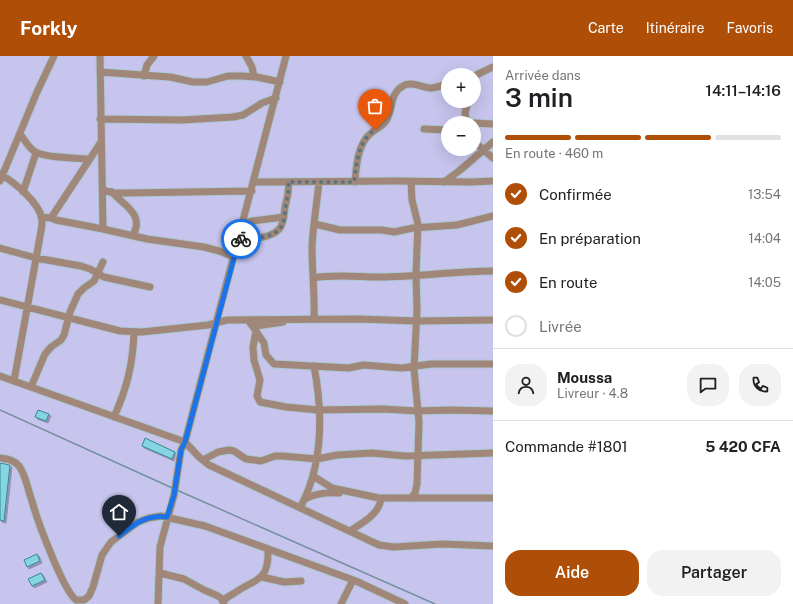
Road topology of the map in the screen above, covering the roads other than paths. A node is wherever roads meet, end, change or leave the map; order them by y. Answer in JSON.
{"nodes":[{"id":1,"x":54,"y":56,"type":"edge"},
{"id":2,"x":100,"y":56,"type":"edge"},
{"id":3,"x":154,"y":56,"type":"edge"},
{"id":4,"x":246,"y":56,"type":"edge"},
{"id":5,"x":286,"y":56,"type":"edge"},
{"id":6,"x":493,"y":67,"type":"edge"},
{"id":7,"x":100,"y":72,"type":"junction"},
{"id":8,"x":481,"y":73,"type":"edge"},
{"id":9,"x":144,"y":76,"type":"junction"},
{"id":10,"x":254,"y":77,"type":"junction"},
{"id":11,"x":280,"y":82,"type":"junction"},
{"id":12,"x":441,"y":86,"type":"edge"},
{"id":13,"x":276,"y":98,"type":"junction"},
{"id":14,"x":100,"y":119,"type":"junction"},
{"id":15,"x":481,"y":123,"type":"edge"},
{"id":16,"x":493,"y":124,"type":"edge"},
{"id":17,"x":424,"y":129,"type":"dead end"},
{"id":18,"x":441,"y":130,"type":"edge"},
{"id":19,"x":20,"y":134,"type":"junction"},
{"id":20,"x":101,"y":142,"type":"junction"},
{"id":21,"x":493,"y":142,"type":"edge"},
{"id":22,"x":483,"y":150,"type":"junction"},
{"id":23,"x":36,"y":152,"type":"junction"},
{"id":24,"x":493,"y":158,"type":"edge"},
{"id":25,"x":89,"y":159,"type":"junction"},
{"id":26,"x":1,"y":177,"type":"edge"},
{"id":27,"x":493,"y":181,"type":"edge"},
{"id":28,"x":254,"y":182,"type":"junction"},
{"id":29,"x":288,"y":182,"type":"junction"},
{"id":30,"x":320,"y":182,"type":"junction"},
{"id":31,"x":354,"y":182,"type":"junction"},
{"id":32,"x":411,"y":182,"type":"junction"},
{"id":33,"x":444,"y":182,"type":"junction"},
{"id":34,"x":102,"y":190,"type":"junction"},
{"id":35,"x":252,"y":191,"type":"junction"},
{"id":36,"x":23,"y":192,"type":"junction"},
{"id":37,"x":112,"y":192,"type":"junction"},
{"id":38,"x":493,"y":216,"type":"edge"},
{"id":39,"x":41,"y":217,"type":"junction"},
{"id":40,"x":284,"y":217,"type":"junction"},
{"id":41,"x":51,"y":218,"type":"junction"},
{"id":42,"x":243,"y":224,"type":"junction"},
{"id":43,"x":314,"y":224,"type":"junction"},
{"id":44,"x":417,"y":227,"type":"junction"},
{"id":45,"x":103,"y":229,"type":"junction"},
{"id":46,"x":133,"y":235,"type":"junction"},
{"id":47,"x":239,"y":239,"type":"junction"},
{"id":48,"x":0,"y":248,"type":"edge"},
{"id":49,"x":234,"y":257,"type":"junction"},
{"id":50,"x":36,"y":258,"type":"junction"},
{"id":51,"x":103,"y":262,"type":"dead end"},
{"id":52,"x":493,"y":271,"type":"edge"},
{"id":53,"x":98,"y":274,"type":"junction"},
{"id":54,"x":416,"y":274,"type":"junction"},
{"id":55,"x":312,"y":278,"type":"junction"},
{"id":56,"x":150,"y":287,"type":"dead end"},
{"id":57,"x":0,"y":300,"type":"edge"},
{"id":58,"x":27,"y":306,"type":"junction"},
{"id":59,"x":69,"y":317,"type":"junction"},
{"id":60,"x":314,"y":319,"type":"junction"},
{"id":61,"x":493,"y":320,"type":"edge"},
{"id":62,"x":417,"y":321,"type":"junction"},
{"id":63,"x":217,"y":322,"type":"junction"},
{"id":64,"x":248,"y":322,"type":"junction"},
{"id":65,"x":256,"y":331,"type":"junction"},
{"id":66,"x":134,"y":332,"type":"junction"},
{"id":67,"x":493,"y":364,"type":"edge"},
{"id":68,"x":314,"y":366,"type":"junction"},
{"id":69,"x":414,"y":366,"type":"junction"},
{"id":70,"x":0,"y":376,"type":"edge"},
{"id":71,"x":14,"y":381,"type":"junction"},
{"id":72,"x":31,"y":387,"type":"junction"},
{"id":73,"x":318,"y":410,"type":"junction"},
{"id":74,"x":417,"y":411,"type":"junction"},
{"id":75,"x":493,"y":411,"type":"edge"},
{"id":76,"x":114,"y":417,"type":"junction"},
{"id":77,"x":185,"y":442,"type":"junction"},
{"id":78,"x":493,"y":453,"type":"edge"},
{"id":79,"x":418,"y":456,"type":"junction"},
{"id":80,"x":0,"y":458,"type":"edge"},
{"id":81,"x":317,"y":459,"type":"junction"},
{"id":82,"x":203,"y":460,"type":"junction"},
{"id":83,"x":313,"y":476,"type":"junction"},
{"id":84,"x":356,"y":493,"type":"junction"},
{"id":85,"x":382,"y":498,"type":"junction"},
{"id":86,"x":411,"y":498,"type":"junction"},
{"id":87,"x":493,"y":498,"type":"edge"},
{"id":88,"x":304,"y":499,"type":"junction"},
{"id":89,"x":300,"y":508,"type":"junction"},
{"id":90,"x":167,"y":517,"type":"junction"},
{"id":91,"x":350,"y":531,"type":"junction"},
{"id":92,"x":493,"y":546,"type":"edge"},
{"id":93,"x":268,"y":550,"type":"junction"},
{"id":94,"x":160,"y":573,"type":"junction"},
{"id":95,"x":262,"y":577,"type":"junction"},
{"id":96,"x":353,"y":580,"type":"junction"},
{"id":97,"x":301,"y":581,"type":"dead end"},
{"id":98,"x":84,"y":602,"type":"edge"},
{"id":99,"x":224,"y":603,"type":"edge"},
{"id":100,"x":158,"y":604,"type":"edge"},
{"id":101,"x":341,"y":604,"type":"edge"},
{"id":102,"x":405,"y":604,"type":"edge"}],
"edges":[{"from":1,"to":19,"type":"street"},
{"from":2,"to":7,"type":"street"},
{"from":3,"to":9,"type":"street"},
{"from":4,"to":10,"type":"street"},
{"from":5,"to":11,"type":"street"},
{"from":6,"to":8,"type":"street"},
{"from":7,"to":9,"type":"street"},
{"from":7,"to":14,"type":"street"},
{"from":9,"to":10,"type":"street"},
{"from":10,"to":11,"type":"street"},
{"from":11,"to":13,"type":"street"},
{"from":12,"to":31,"type":"street"},
{"from":13,"to":14,"type":"street"},
{"from":13,"to":28,"type":"street"},
{"from":14,"to":20,"type":"street"},
{"from":15,"to":16,"type":"street"},
{"from":17,"to":18,"type":"street"},
{"from":19,"to":23,"type":"street"},
{"from":19,"to":26,"type":"street"},
{"from":20,"to":25,"type":"street"},
{"from":20,"to":34,"type":"street"},
{"from":21,"to":22,"type":"street"},
{"from":22,"to":24,"type":"street"},
{"from":22,"to":33,"type":"street"},
{"from":23,"to":25,"type":"street"},
{"from":23,"to":36,"type":"street"},
{"from":25,"to":41,"type":"street"},
{"from":26,"to":36,"type":"street"},
{"from":27,"to":33,"type":"street"},
{"from":28,"to":29,"type":"street"},
{"from":28,"to":35,"type":"street"},
{"from":29,"to":30,"type":"street"},
{"from":29,"to":40,"type":"street"},
{"from":30,"to":31,"type":"street"},
{"from":30,"to":43,"type":"street"},
{"from":31,"to":32,"type":"street"},
{"from":32,"to":33,"type":"street"},
{"from":32,"to":44,"type":"street"},
{"from":34,"to":37,"type":"street"},
{"from":34,"to":45,"type":"street"},
{"from":35,"to":37,"type":"street"},
{"from":35,"to":42,"type":"street"},
{"from":36,"to":39,"type":"street"},
{"from":37,"to":46,"type":"street"},
{"from":38,"to":44,"type":"street"},
{"from":39,"to":41,"type":"street"},
{"from":39,"to":50,"type":"street"},
{"from":40,"to":42,"type":"street"},
{"from":40,"to":47,"type":"street"},
{"from":41,"to":45,"type":"street"},
{"from":42,"to":47,"type":"street"},
{"from":43,"to":44,"type":"street"},
{"from":43,"to":55,"type":"street"},
{"from":44,"to":54,"type":"street"},
{"from":45,"to":46,"type":"street"},
{"from":46,"to":49,"type":"street"},
{"from":47,"to":49,"type":"street"},
{"from":48,"to":50,"type":"street"},
{"from":49,"to":63,"type":"street"},
{"from":50,"to":53,"type":"street"},
{"from":50,"to":58,"type":"street"},
{"from":51,"to":53,"type":"street"},
{"from":52,"to":54,"type":"street"},
{"from":53,"to":56,"type":"street"},
{"from":53,"to":59,"type":"street"},
{"from":54,"to":55,"type":"street"},
{"from":54,"to":62,"type":"street"},
{"from":55,"to":60,"type":"street"},
{"from":57,"to":58,"type":"street"},
{"from":58,"to":59,"type":"street"},
{"from":58,"to":71,"type":"street"},
{"from":59,"to":66,"type":"street"},
{"from":59,"to":72,"type":"street"},
{"from":60,"to":62,"type":"street"},
{"from":60,"to":64,"type":"street"},
{"from":61,"to":62,"type":"street"},
{"from":62,"to":69,"type":"street"},
{"from":63,"to":64,"type":"street"},
{"from":63,"to":66,"type":"street"},
{"from":63,"to":77,"type":"street"},
{"from":64,"to":65,"type":"street"},
{"from":65,"to":68,"type":"street"},
{"from":65,"to":73,"type":"street"},
{"from":66,"to":76,"type":"street"},
{"from":67,"to":69,"type":"street"},
{"from":68,"to":69,"type":"street"},
{"from":68,"to":73,"type":"street"},
{"from":69,"to":74,"type":"street"},
{"from":70,"to":71,"type":"street"},
{"from":71,"to":72,"type":"street"},
{"from":72,"to":76,"type":"street"},
{"from":73,"to":74,"type":"street"},
{"from":73,"to":81,"type":"street"},
{"from":74,"to":75,"type":"street"},
{"from":74,"to":79,"type":"street"},
{"from":76,"to":77,"type":"street"},
{"from":77,"to":82,"type":"street"},
{"from":77,"to":90,"type":"street"},
{"from":78,"to":79,"type":"street"},
{"from":79,"to":81,"type":"street"},
{"from":79,"to":86,"type":"street"},
{"from":80,"to":98,"type":"street"},
{"from":81,"to":82,"type":"street"},
{"from":81,"to":83,"type":"street"},
{"from":82,"to":89,"type":"street"},
{"from":83,"to":84,"type":"street"},
{"from":83,"to":88,"type":"street"},
{"from":84,"to":85,"type":"street"},
{"from":84,"to":88,"type":"street"},
{"from":85,"to":86,"type":"street"},
{"from":85,"to":91,"type":"street"},
{"from":86,"to":87,"type":"street"},
{"from":88,"to":89,"type":"street"},
{"from":89,"to":91,"type":"street"},
{"from":90,"to":93,"type":"street"},
{"from":90,"to":94,"type":"street"},
{"from":90,"to":98,"type":"street"},
{"from":91,"to":92,"type":"street"},
{"from":93,"to":95,"type":"street"},
{"from":93,"to":96,"type":"street"},
{"from":94,"to":99,"type":"street"},
{"from":94,"to":100,"type":"street"},
{"from":95,"to":97,"type":"street"},
{"from":95,"to":99,"type":"street"},
{"from":96,"to":101,"type":"street"},
{"from":96,"to":102,"type":"street"}]}
